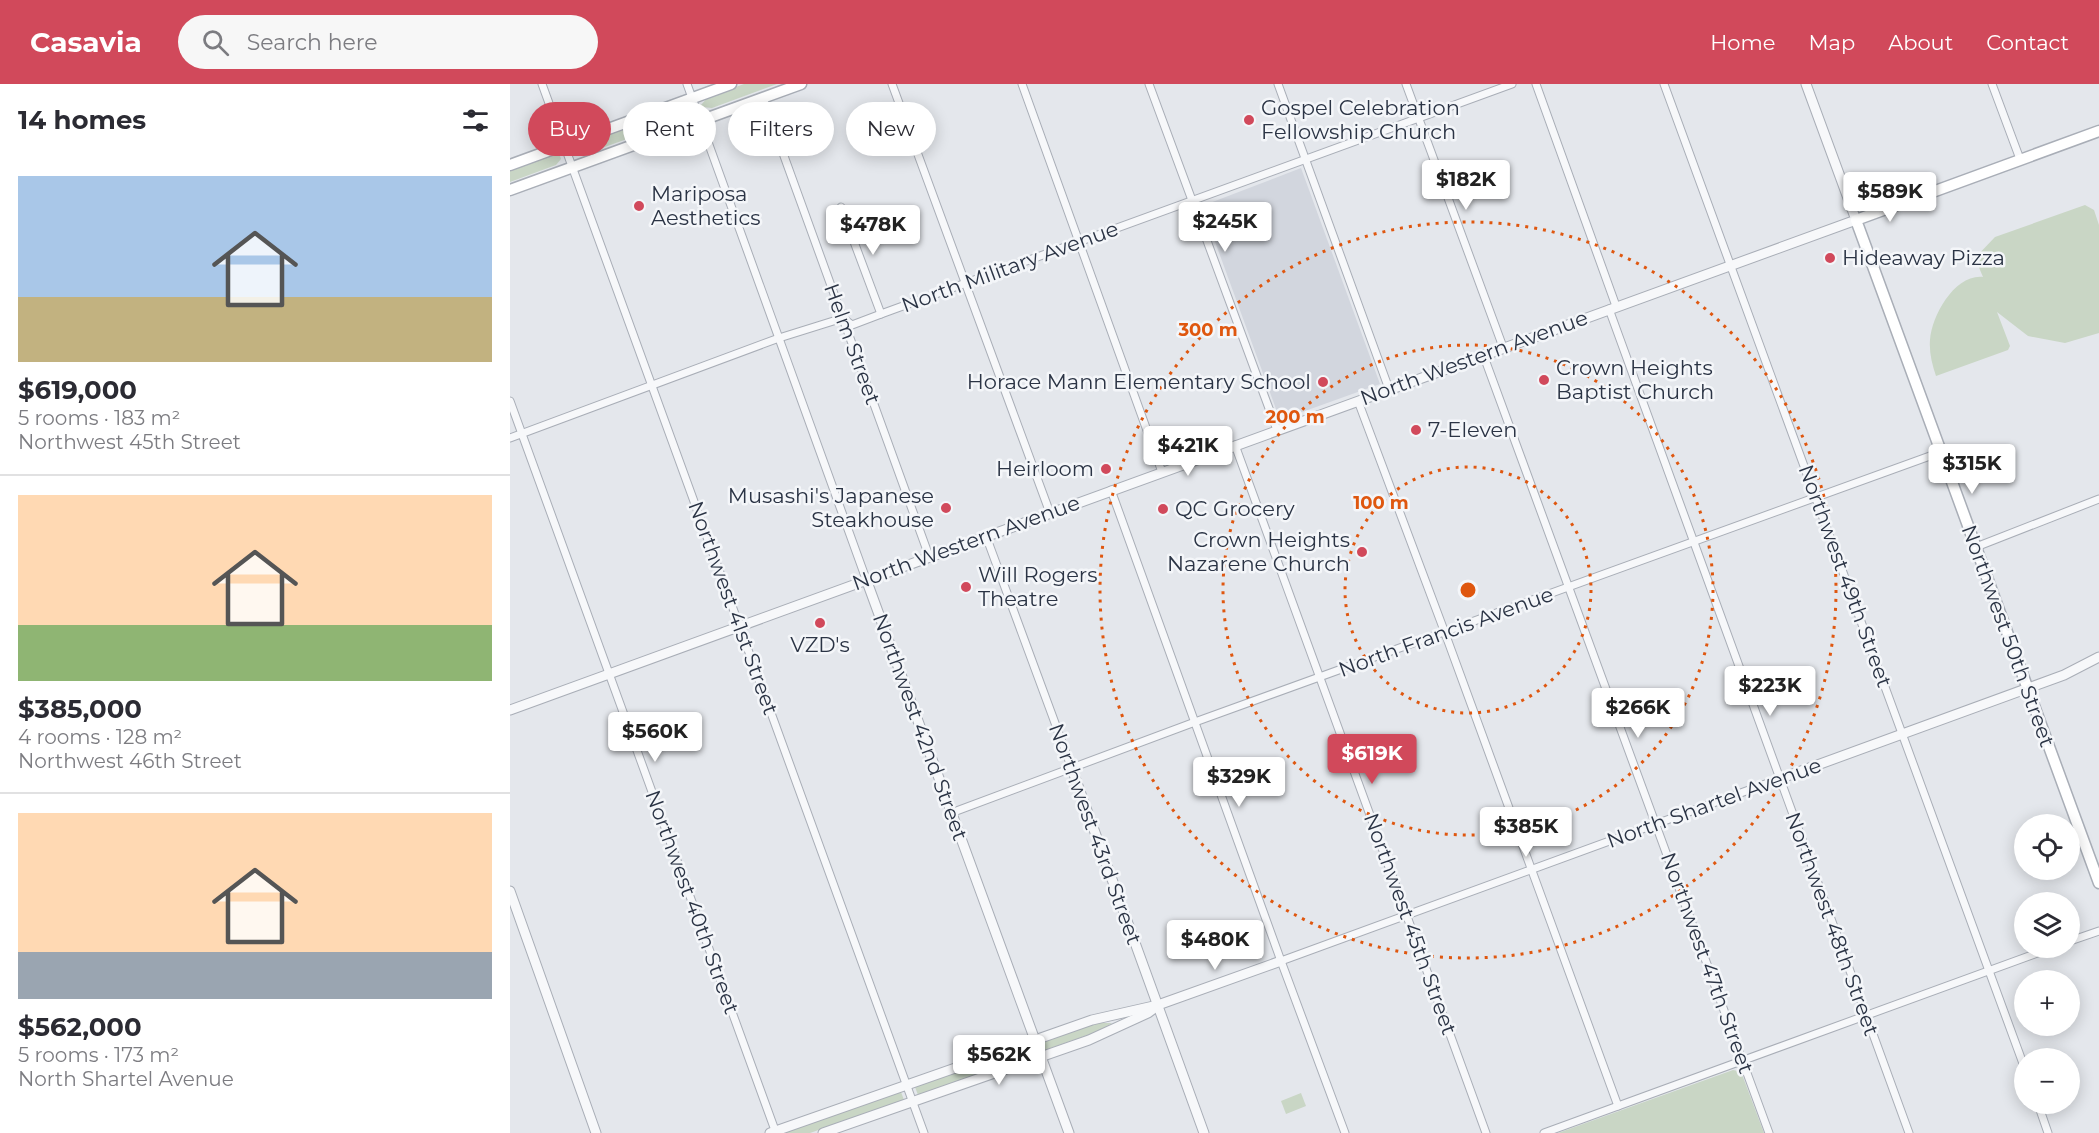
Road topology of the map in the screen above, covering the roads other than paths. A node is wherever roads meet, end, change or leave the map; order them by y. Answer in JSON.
{"nodes":[{"id":1,"x":542,"y":84,"type":"edge"},
{"id":2,"x":687,"y":84,"type":"edge"},
{"id":3,"x":731,"y":84,"type":"edge"},
{"id":4,"x":801,"y":84,"type":"edge"},
{"id":5,"x":892,"y":84,"type":"edge"},
{"id":6,"x":1022,"y":84,"type":"edge"},
{"id":7,"x":1149,"y":84,"type":"edge"},
{"id":8,"x":1278,"y":84,"type":"edge"},
{"id":9,"x":1406,"y":84,"type":"edge"},
{"id":10,"x":1512,"y":84,"type":"edge"},
{"id":11,"x":1536,"y":84,"type":"edge"},
{"id":12,"x":1664,"y":84,"type":"edge"},
{"id":13,"x":1806,"y":84,"type":"edge"},
{"id":14,"x":1992,"y":84,"type":"edge"},
{"id":15,"x":692,"y":98,"type":"junction"},
{"id":16,"x":763,"y":98,"type":"junction"},
{"id":17,"x":548,"y":102,"type":"edge"},
{"id":18,"x":693,"y":102,"type":"edge"},
{"id":19,"x":716,"y":115,"type":"edge"},
{"id":20,"x":1419,"y":118,"type":"junction"},
{"id":21,"x":611,"y":128,"type":"edge"},
{"id":22,"x":2099,"y":131,"type":"edge"},
{"id":23,"x":623,"y":149,"type":"edge"},
{"id":24,"x":534,"y":156,"type":"edge"},
{"id":25,"x":568,"y":156,"type":"edge"},
{"id":26,"x":713,"y":156,"type":"edge"},
{"id":27,"x":1306,"y":159,"type":"junction"},
{"id":28,"x":2020,"y":159,"type":"junction"},
{"id":29,"x":510,"y":165,"type":"edge"},
{"id":30,"x":572,"y":168,"type":"junction"},
{"id":31,"x":510,"y":190,"type":"edge"},
{"id":32,"x":1193,"y":201,"type":"junction"},
{"id":33,"x":841,"y":207,"type":"dead end"},
{"id":34,"x":1857,"y":219,"type":"junction"},
{"id":35,"x":1078,"y":242,"type":"junction"},
{"id":36,"x":1731,"y":264,"type":"junction"},
{"id":37,"x":964,"y":282,"type":"junction"},
{"id":38,"x":1613,"y":307,"type":"junction"},
{"id":39,"x":881,"y":314,"type":"junction"},
{"id":40,"x":843,"y":318,"type":"junction"},
{"id":41,"x":779,"y":338,"type":"junction"},
{"id":42,"x":1503,"y":347,"type":"junction"},
{"id":43,"x":1483,"y":354,"type":"junction"},
{"id":44,"x":652,"y":386,"type":"junction"},
{"id":45,"x":1389,"y":389,"type":"junction"},
{"id":46,"x":1358,"y":400,"type":"junction"},
{"id":47,"x":510,"y":401,"type":"edge"},
{"id":48,"x":1277,"y":430,"type":"junction"},
{"id":49,"x":522,"y":434,"type":"junction"},
{"id":50,"x":510,"y":438,"type":"edge"},
{"id":51,"x":1235,"y":445,"type":"junction"},
{"id":52,"x":1941,"y":452,"type":"junction"},
{"id":53,"x":1162,"y":472,"type":"junction"},
{"id":54,"x":1111,"y":490,"type":"junction"},
{"id":55,"x":1816,"y":498,"type":"junction"},
{"id":56,"x":2099,"y":499,"type":"edge"},
{"id":57,"x":1050,"y":513,"type":"junction"},
{"id":58,"x":986,"y":536,"type":"junction"},
{"id":59,"x":1694,"y":542,"type":"junction"},
{"id":60,"x":1976,"y":547,"type":"junction"},
{"id":61,"x":929,"y":556,"type":"junction"},
{"id":62,"x":866,"y":579,"type":"junction"},
{"id":63,"x":1568,"y":588,"type":"junction"},
{"id":64,"x":739,"y":626,"type":"junction"},
{"id":65,"x":1445,"y":633,"type":"junction"},
{"id":66,"x":2099,"y":657,"type":"edge"},
{"id":67,"x":609,"y":673,"type":"junction"},
{"id":68,"x":1320,"y":678,"type":"junction"},
{"id":69,"x":2028,"y":689,"type":"junction"},
{"id":70,"x":510,"y":710,"type":"edge"},
{"id":71,"x":1195,"y":722,"type":"junction"},
{"id":72,"x":1902,"y":734,"type":"junction"},
{"id":73,"x":1072,"y":769,"type":"junction"},
{"id":74,"x":1779,"y":779,"type":"junction"},
{"id":75,"x":951,"y":813,"type":"junction"},
{"id":76,"x":1656,"y":824,"type":"junction"},
{"id":77,"x":1531,"y":869,"type":"junction"},
{"id":78,"x":2099,"y":883,"type":"edge"},
{"id":79,"x":510,"y":891,"type":"edge"},
{"id":80,"x":1407,"y":915,"type":"junction"},
{"id":81,"x":2099,"y":931,"type":"edge"},
{"id":82,"x":2080,"y":938,"type":"edge"},
{"id":83,"x":2023,"y":958,"type":"edge"},
{"id":84,"x":1281,"y":961,"type":"junction"},
{"id":85,"x":1989,"y":970,"type":"junction"},
{"id":86,"x":1158,"y":1005,"type":"junction"},
{"id":87,"x":1866,"y":1016,"type":"junction"},
{"id":88,"x":1035,"y":1040,"type":"junction"},
{"id":89,"x":2017,"y":1048,"type":"edge"},
{"id":90,"x":1040,"y":1056,"type":"junction"},
{"id":91,"x":1743,"y":1061,"type":"junction"},
{"id":92,"x":907,"y":1085,"type":"junction"},
{"id":93,"x":913,"y":1102,"type":"junction"},
{"id":94,"x":1618,"y":1107,"type":"junction"},
{"id":95,"x":2041,"y":1114,"type":"edge"},
{"id":96,"x":774,"y":1132,"type":"edge"},
{"id":97,"x":596,"y":1133,"type":"edge"},
{"id":98,"x":823,"y":1133,"type":"edge"},
{"id":99,"x":924,"y":1133,"type":"edge"},
{"id":100,"x":1069,"y":1133,"type":"edge"},
{"id":101,"x":1204,"y":1133,"type":"edge"},
{"id":102,"x":1345,"y":1133,"type":"edge"},
{"id":103,"x":1486,"y":1133,"type":"edge"},
{"id":104,"x":1544,"y":1133,"type":"edge"},
{"id":105,"x":1769,"y":1133,"type":"edge"},
{"id":106,"x":1909,"y":1133,"type":"edge"},
{"id":107,"x":2048,"y":1133,"type":"edge"}],
"edges":[{"from":1,"to":17,"type":"street","name":"Northwest 41st Street"},
{"from":2,"to":15,"type":"street","name":"Northwest 42nd Street"},
{"from":3,"to":15,"type":"main road"},
{"from":4,"to":16,"type":"main road"},
{"from":5,"to":37,"type":"street"},
{"from":6,"to":35,"type":"street"},
{"from":7,"to":32,"type":"street"},
{"from":8,"to":27,"type":"street"},
{"from":9,"to":20,"type":"street"},
{"from":10,"to":20,"type":"street","name":"North Military Avenue"},
{"from":11,"to":38,"type":"street","name":"Northwest 48th Street"},
{"from":12,"to":36,"type":"street","name":"Northwest 49th Street"},
{"from":13,"to":34,"type":"street","name":"Northwest 50th Street"},
{"from":14,"to":28,"type":"street"},
{"from":15,"to":18,"type":"street","name":"Northwest 42nd Street"},
{"from":15,"to":21,"type":"main road"},
{"from":16,"to":19,"type":"main road"},
{"from":16,"to":40,"type":"street","name":"Helm Street"},
{"from":20,"to":27,"type":"street","name":"North Military Avenue"},
{"from":20,"to":42,"type":"street"},
{"from":22,"to":28,"type":"main road","name":"North Western Avenue"},
{"from":23,"to":30,"type":"main road"},
{"from":24,"to":29,"type":"main road"},
{"from":25,"to":30,"type":"street","name":"Northwest 41st Street"},
{"from":26,"to":41,"type":"street","name":"Northwest 42nd Street"},
{"from":27,"to":32,"type":"street","name":"North Military Avenue"},
{"from":27,"to":45,"type":"street"},
{"from":28,"to":34,"type":"main road","name":"North Western Avenue"},
{"from":30,"to":31,"type":"main road"},
{"from":30,"to":44,"type":"street","name":"Northwest 41st Street"},
{"from":32,"to":35,"type":"street","name":"North Military Avenue"},
{"from":32,"to":48,"type":"street"},
{"from":33,"to":39,"type":"street"},
{"from":34,"to":36,"type":"street","name":"North Western Avenue"},
{"from":34,"to":52,"type":"main road","name":"Northwest 50th Street"},
{"from":35,"to":37,"type":"street","name":"North Military Avenue"},
{"from":35,"to":53,"type":"street"},
{"from":36,"to":38,"type":"street","name":"North Western Avenue"},
{"from":36,"to":55,"type":"street","name":"Northwest 49th Street"},
{"from":37,"to":39,"type":"street","name":"North Military Avenue"},
{"from":37,"to":57,"type":"street"},
{"from":38,"to":42,"type":"street","name":"North Western Avenue"},
{"from":38,"to":59,"type":"street","name":"Northwest 48th Street"},
{"from":39,"to":40,"type":"street","name":"North Military Avenue"},
{"from":40,"to":41,"type":"street","name":"North Military Avenue"},
{"from":40,"to":61,"type":"street","name":"Helm Street"},
{"from":41,"to":44,"type":"street","name":"North Military Avenue"},
{"from":41,"to":62,"type":"street","name":"Northwest 42nd Street"},
{"from":42,"to":43,"type":"street","name":"North Western Avenue"},
{"from":43,"to":45,"type":"street","name":"North Western Avenue"},
{"from":43,"to":63,"type":"street","name":"Northwest 47th Street"},
{"from":44,"to":49,"type":"street","name":"North Military Avenue"},
{"from":44,"to":64,"type":"street","name":"Northwest 41st Street"},
{"from":45,"to":46,"type":"street","name":"North Western Avenue"},
{"from":46,"to":48,"type":"street","name":"North Western Avenue"},
{"from":46,"to":65,"type":"street"},
{"from":47,"to":49,"type":"street","name":"Northwest 40th Street"},
{"from":48,"to":51,"type":"street","name":"North Western Avenue"},
{"from":49,"to":50,"type":"street","name":"North Military Avenue"},
{"from":49,"to":67,"type":"street","name":"Northwest 40th Street"},
{"from":51,"to":53,"type":"street","name":"North Western Avenue"},
{"from":51,"to":68,"type":"street","name":"Northwest 45th Street"},
{"from":52,"to":55,"type":"street","name":"North Francis Avenue"},
{"from":52,"to":60,"type":"main road","name":"Northwest 50th Street"},
{"from":53,"to":54,"type":"street","name":"North Western Avenue"},
{"from":54,"to":57,"type":"street","name":"North Western Avenue"},
{"from":54,"to":71,"type":"street"},
{"from":55,"to":59,"type":"street","name":"North Francis Avenue"},
{"from":55,"to":72,"type":"street","name":"Northwest 49th Street"},
{"from":56,"to":60,"type":"street"},
{"from":57,"to":58,"type":"street","name":"North Western Avenue"},
{"from":58,"to":61,"type":"street","name":"North Western Avenue"},
{"from":58,"to":73,"type":"street","name":"Northwest 43rd Street"},
{"from":59,"to":63,"type":"street","name":"North Francis Avenue"},
{"from":59,"to":74,"type":"street","name":"Northwest 48th Street"},
{"from":60,"to":69,"type":"main road","name":"Northwest 50th Street"},
{"from":61,"to":62,"type":"street","name":"North Western Avenue"},
{"from":62,"to":64,"type":"street","name":"North Western Avenue"},
{"from":62,"to":75,"type":"street","name":"Northwest 42nd Street"},
{"from":63,"to":65,"type":"street","name":"North Francis Avenue"},
{"from":63,"to":76,"type":"street","name":"Northwest 47th Street"},
{"from":64,"to":67,"type":"street","name":"North Western Avenue"},
{"from":64,"to":92,"type":"street","name":"Northwest 41st Street"},
{"from":65,"to":68,"type":"street","name":"North Francis Avenue"},
{"from":65,"to":77,"type":"street"},
{"from":66,"to":69,"type":"street","name":"North Shartel Avenue"},
{"from":67,"to":70,"type":"street","name":"North Western Avenue"},
{"from":67,"to":96,"type":"street","name":"Northwest 40th Street"},
{"from":68,"to":71,"type":"street","name":"North Francis Avenue"},
{"from":68,"to":80,"type":"street","name":"Northwest 45th Street"},
{"from":69,"to":72,"type":"street","name":"North Shartel Avenue"},
{"from":69,"to":78,"type":"main road","name":"Northwest 50th Street"},
{"from":71,"to":73,"type":"street","name":"North Francis Avenue"},
{"from":71,"to":84,"type":"street"},
{"from":72,"to":74,"type":"street","name":"North Shartel Avenue"},
{"from":72,"to":85,"type":"street","name":"Northwest 49th Street"},
{"from":73,"to":75,"type":"street","name":"North Francis Avenue"},
{"from":73,"to":86,"type":"street","name":"Northwest 43rd Street"},
{"from":74,"to":76,"type":"street","name":"North Shartel Avenue"},
{"from":74,"to":87,"type":"street","name":"Northwest 48th Street"},
{"from":75,"to":88,"type":"street","name":"Northwest 42nd Street"},
{"from":76,"to":77,"type":"street","name":"North Shartel Avenue"},
{"from":76,"to":91,"type":"street","name":"Northwest 47th Street"},
{"from":77,"to":80,"type":"street","name":"North Shartel Avenue"},
{"from":77,"to":94,"type":"street"},
{"from":79,"to":97,"type":"street"},
{"from":80,"to":84,"type":"street","name":"North Shartel Avenue"},
{"from":80,"to":103,"type":"street","name":"Northwest 45th Street"},
{"from":81,"to":82,"type":"street"},
{"from":83,"to":85,"type":"street"},
{"from":84,"to":86,"type":"street","name":"North Shartel Avenue"},
{"from":84,"to":102,"type":"street"},
{"from":85,"to":87,"type":"street"},
{"from":85,"to":89,"type":"street","name":"Northwest 49th Street"},
{"from":86,"to":88,"type":"street","name":"North Shartel Avenue"},
{"from":86,"to":90,"type":"street","name":"North Shartel Avenue"},
{"from":86,"to":101,"type":"street","name":"Northwest 43rd Street"},
{"from":87,"to":91,"type":"street"},
{"from":87,"to":106,"type":"street","name":"Northwest 48th Street"},
{"from":88,"to":90,"type":"street","name":"Northwest 42nd Street"},
{"from":88,"to":92,"type":"street","name":"North Shartel Avenue"},
{"from":90,"to":93,"type":"street","name":"North Shartel Avenue"},
{"from":90,"to":100,"type":"street","name":"Northwest 42nd Street"},
{"from":91,"to":94,"type":"street"},
{"from":91,"to":105,"type":"street","name":"Northwest 47th Street"},
{"from":92,"to":93,"type":"street","name":"Northwest 41st Street"},
{"from":92,"to":96,"type":"street","name":"North Shartel Avenue"},
{"from":93,"to":98,"type":"street","name":"North Shartel Avenue"},
{"from":93,"to":99,"type":"street","name":"Northwest 41st Street"},
{"from":94,"to":104,"type":"street"},
{"from":95,"to":107,"type":"street"}]}
